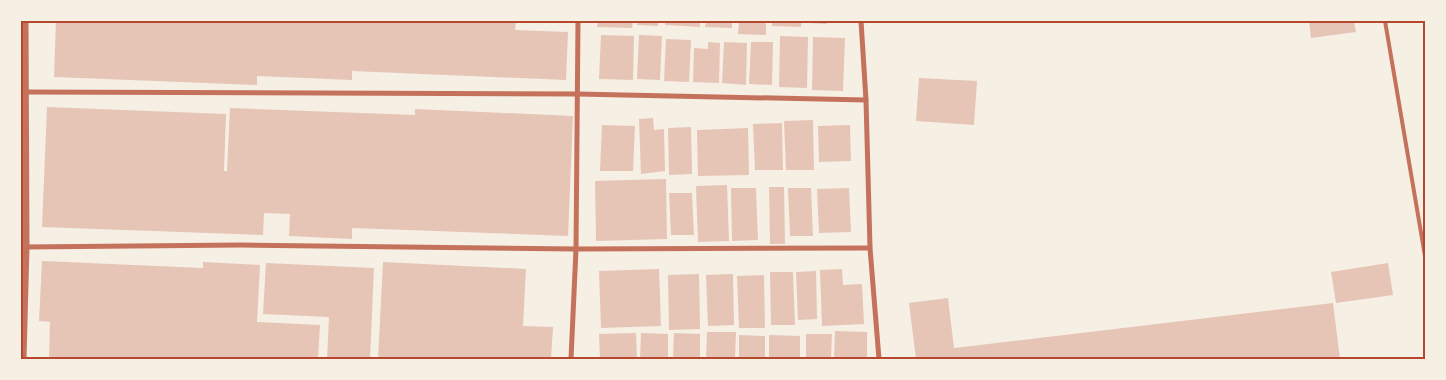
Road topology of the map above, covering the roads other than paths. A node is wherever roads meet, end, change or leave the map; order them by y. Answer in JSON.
{"nodes":[{"id":1,"x":24,"y":21,"type":"edge"},
{"id":2,"x":578,"y":21,"type":"edge"},
{"id":3,"x":861,"y":21,"type":"edge"},
{"id":4,"x":1385,"y":21,"type":"edge"},
{"id":5,"x":23,"y":92,"type":"edge"},
{"id":6,"x":577,"y":94,"type":"junction"},
{"id":7,"x":866,"y":100,"type":"junction"},
{"id":8,"x":23,"y":247,"type":"edge"},
{"id":9,"x":870,"y":248,"type":"junction"},
{"id":10,"x":576,"y":249,"type":"junction"},
{"id":11,"x":1425,"y":256,"type":"edge"},
{"id":12,"x":22,"y":359,"type":"edge"},
{"id":13,"x":571,"y":359,"type":"edge"},
{"id":14,"x":879,"y":359,"type":"edge"}],
"edges":[{"from":1,"to":5,"type":"street"},
{"from":2,"to":6,"type":"street"},
{"from":3,"to":7,"type":"street"},
{"from":4,"to":11,"type":"lane"},
{"from":5,"to":6,"type":"street"},
{"from":5,"to":8,"type":"street"},
{"from":6,"to":7,"type":"street"},
{"from":6,"to":10,"type":"street"},
{"from":7,"to":9,"type":"street"},
{"from":8,"to":10,"type":"street"},
{"from":8,"to":12,"type":"street"},
{"from":9,"to":10,"type":"street"},
{"from":9,"to":14,"type":"street"},
{"from":10,"to":13,"type":"street"}]}
